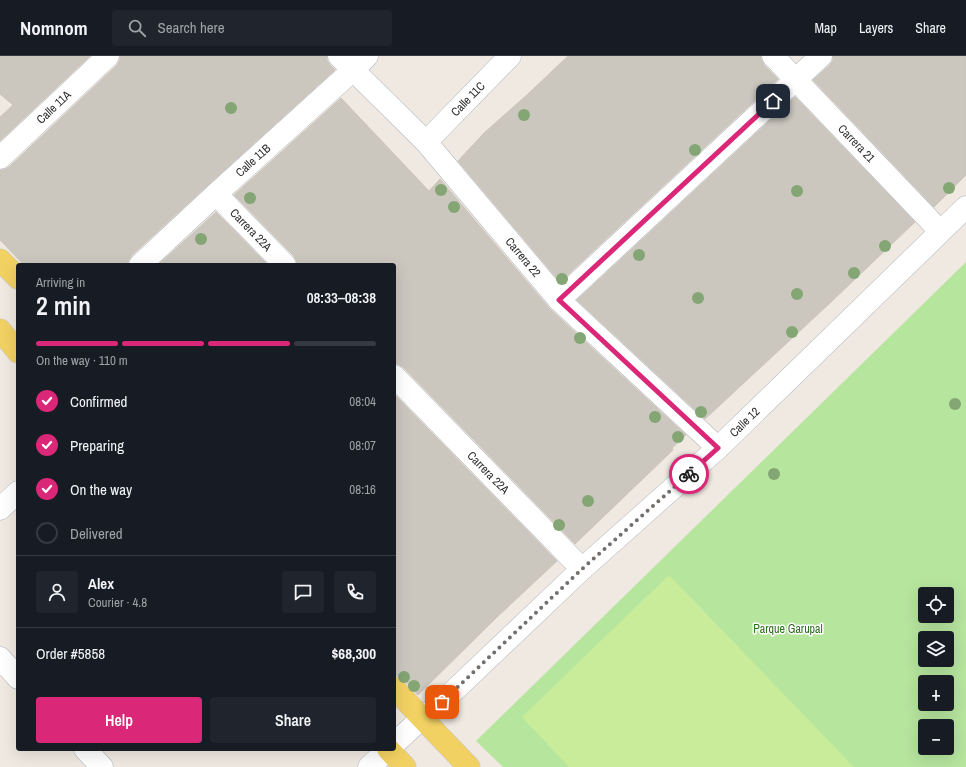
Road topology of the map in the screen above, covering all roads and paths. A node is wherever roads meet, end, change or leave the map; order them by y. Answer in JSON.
{"nodes":[{"id":1,"x":108,"y":56,"type":"edge"},
{"id":2,"x":510,"y":56,"type":"edge"},
{"id":3,"x":773,"y":56,"type":"edge"},
{"id":4,"x":821,"y":56,"type":"edge"},
{"id":5,"x":353,"y":61,"type":"edge"},
{"id":6,"x":796,"y":80,"type":"junction"},
{"id":7,"x":426,"y":142,"type":"junction"},
{"id":8,"x":0,"y":158,"type":"edge"},
{"id":9,"x":216,"y":194,"type":"junction"},
{"id":10,"x":966,"y":206,"type":"edge"},
{"id":11,"x":940,"y":231,"type":"junction"},
{"id":12,"x":0,"y":260,"type":"edge"},
{"id":13,"x":142,"y":263,"type":"edge"},
{"id":14,"x":283,"y":263,"type":"edge"},
{"id":15,"x":16,"y":276,"type":"edge"},
{"id":16,"x":559,"y":300,"type":"junction"},
{"id":17,"x":0,"y":330,"type":"edge"},
{"id":18,"x":16,"y":350,"type":"edge"},
{"id":19,"x":396,"y":378,"type":"edge"},
{"id":20,"x":718,"y":448,"type":"junction"},
{"id":21,"x":16,"y":494,"type":"edge"},
{"id":22,"x":0,"y":509,"type":"edge"},
{"id":23,"x":582,"y":569,"type":"junction"},
{"id":24,"x":0,"y":658,"type":"edge"},
{"id":25,"x":16,"y":676,"type":"edge"},
{"id":26,"x":396,"y":690,"type":"edge"},
{"id":27,"x":422,"y":718,"type":"junction"},
{"id":28,"x":396,"y":742,"type":"edge"},
{"id":29,"x":87,"y":751,"type":"edge"},
{"id":30,"x":387,"y":751,"type":"edge"},
{"id":31,"x":392,"y":751,"type":"edge"},
{"id":32,"x":102,"y":767,"type":"edge"},
{"id":33,"x":369,"y":767,"type":"edge"},
{"id":34,"x":405,"y":767,"type":"edge"},
{"id":35,"x":469,"y":767,"type":"edge"}],
"edges":[{"from":1,"to":8,"type":"street","name":"Calle 11A"},
{"from":2,"to":7,"type":"street","name":"Calle 11C"},
{"from":3,"to":6,"type":"street","name":"Carrera 21"},
{"from":4,"to":6,"type":"street"},
{"from":5,"to":7,"type":"street","name":"Carrera 22"},
{"from":5,"to":9,"type":"street","name":"Calle 11B"},
{"from":6,"to":11,"type":"street","name":"Carrera 21"},
{"from":6,"to":16,"type":"street"},
{"from":7,"to":16,"type":"street","name":"Carrera 22"},
{"from":9,"to":13,"type":"street","name":"Calle 11B"},
{"from":9,"to":14,"type":"street","name":"Carrera 22A"},
{"from":10,"to":11,"type":"street","name":"Calle 12"},
{"from":11,"to":20,"type":"street","name":"Calle 12"},
{"from":12,"to":15,"type":"main road"},
{"from":16,"to":20,"type":"street","name":"Carrera 22"},
{"from":17,"to":18,"type":"main road"},
{"from":19,"to":23,"type":"street","name":"Carrera 22A"},
{"from":20,"to":23,"type":"street","name":"Calle 12"},
{"from":21,"to":22,"type":"street"},
{"from":23,"to":27,"type":"street","name":"Calle 12"},
{"from":24,"to":25,"type":"street"},
{"from":26,"to":27,"type":"main road"},
{"from":27,"to":28,"type":"street","name":"Calle 12"},
{"from":27,"to":35,"type":"main road"},
{"from":29,"to":32,"type":"street"},
{"from":30,"to":33,"type":"street","name":"Calle 12"},
{"from":31,"to":34,"type":"main road"}]}
